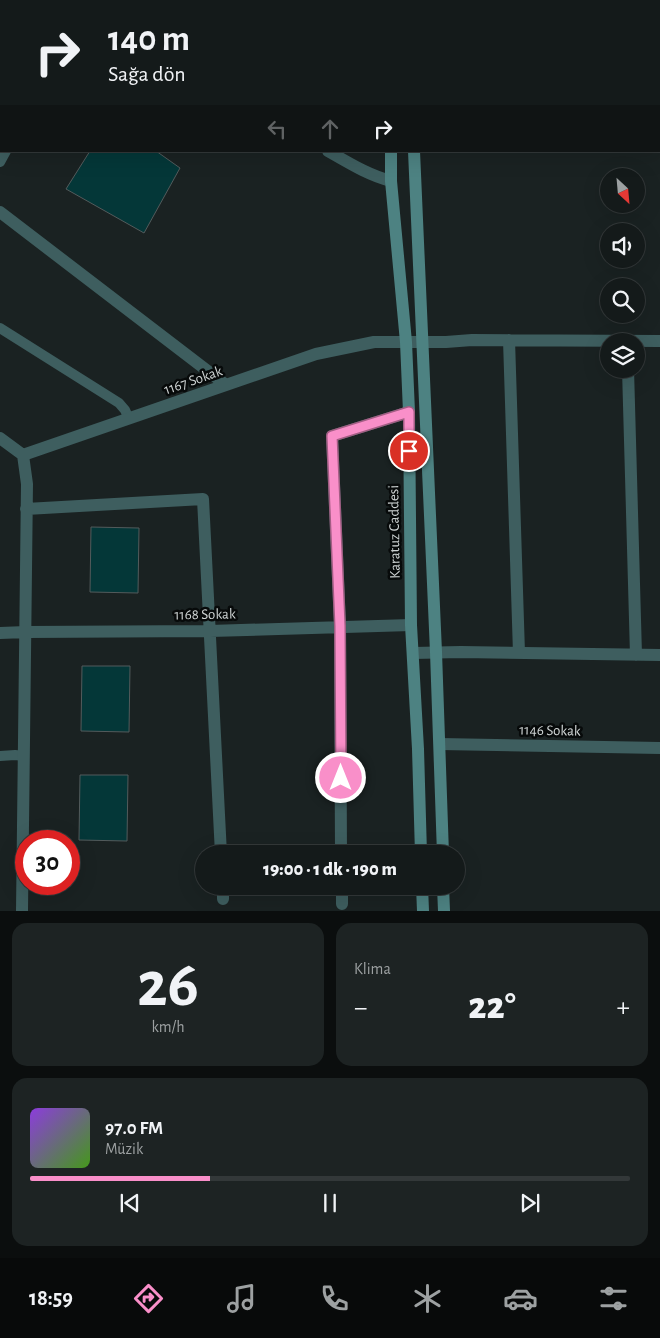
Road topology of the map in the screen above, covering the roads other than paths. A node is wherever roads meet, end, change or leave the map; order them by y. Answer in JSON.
{"nodes":[{"id":1,"x":330,"y":152,"type":"edge"},
{"id":2,"x":391,"y":152,"type":"edge"},
{"id":3,"x":414,"y":152,"type":"edge"},
{"id":4,"x":391,"y":181,"type":"junction"},
{"id":5,"x":1,"y":216,"type":"edge"},
{"id":6,"x":0,"y":328,"type":"edge"},
{"id":7,"x":509,"y":340,"type":"junction"},
{"id":8,"x":645,"y":340,"type":"edge"},
{"id":9,"x":660,"y":340,"type":"edge"},
{"id":10,"x":600,"y":341,"type":"edge"},
{"id":11,"x":406,"y":342,"type":"junction"},
{"id":12,"x":422,"y":342,"type":"junction"},
{"id":13,"x":628,"y":378,"type":"edge"},
{"id":14,"x":226,"y":385,"type":"junction"},
{"id":15,"x":409,"y":412,"type":"junction"},
{"id":16,"x":129,"y":419,"type":"junction"},
{"id":17,"x":0,"y":438,"type":"edge"},
{"id":18,"x":24,"y":455,"type":"junction"},
{"id":19,"x":26,"y":509,"type":"junction"},
{"id":20,"x":411,"y":624,"type":"junction"},
{"id":21,"x":340,"y":626,"type":"junction"},
{"id":22,"x":210,"y":631,"type":"junction"},
{"id":23,"x":26,"y":632,"type":"junction"},
{"id":24,"x":0,"y":633,"type":"edge"},
{"id":25,"x":436,"y":652,"type":"junction"},
{"id":26,"x":413,"y":653,"type":"junction"},
{"id":27,"x":520,"y":653,"type":"junction"},
{"id":28,"x":636,"y":655,"type":"junction"},
{"id":29,"x":660,"y":655,"type":"edge"},
{"id":30,"x":440,"y":744,"type":"junction"},
{"id":31,"x":660,"y":748,"type":"edge"},
{"id":32,"x":0,"y":756,"type":"edge"},
{"id":33,"x":24,"y":756,"type":"junction"},
{"id":34,"x":221,"y":845,"type":"edge"},
{"id":35,"x":341,"y":845,"type":"edge"},
{"id":36,"x":421,"y":845,"type":"edge"},
{"id":37,"x":442,"y":845,"type":"edge"},
{"id":38,"x":342,"y":895,"type":"edge"},
{"id":39,"x":422,"y":895,"type":"edge"},
{"id":40,"x":443,"y":895,"type":"edge"},
{"id":41,"x":342,"y":904,"type":"dead end"},
{"id":42,"x":22,"y":910,"type":"edge"},
{"id":43,"x":423,"y":910,"type":"edge"},
{"id":44,"x":444,"y":910,"type":"edge"}],
"edges":[{"from":1,"to":4,"type":"street"},
{"from":2,"to":4,"type":"street","name":"Karatuz Caddesi"},
{"from":3,"to":12,"type":"street"},
{"from":4,"to":11,"type":"street","name":"Karatuz Caddesi"},
{"from":5,"to":14,"type":"street"},
{"from":6,"to":16,"type":"lane"},
{"from":7,"to":10,"type":"street","name":"1167 Sokak"},
{"from":7,"to":12,"type":"street","name":"1167 Sokak"},
{"from":7,"to":27,"type":"street"},
{"from":8,"to":9,"type":"street","name":"1167 Sokak"},
{"from":11,"to":12,"type":"street","name":"1167 Sokak"},
{"from":11,"to":14,"type":"street","name":"1167 Sokak"},
{"from":11,"to":15,"type":"street","name":"Karatuz Caddesi"},
{"from":12,"to":25,"type":"street"},
{"from":13,"to":28,"type":"street"},
{"from":14,"to":16,"type":"street","name":"1167 Sokak"},
{"from":15,"to":20,"type":"street","name":"Karatuz Caddesi"},
{"from":15,"to":21,"type":"street"},
{"from":16,"to":18,"type":"street","name":"1167 Sokak"},
{"from":17,"to":18,"type":"street"},
{"from":18,"to":19,"type":"street"},
{"from":19,"to":22,"type":"street"},
{"from":19,"to":23,"type":"street"},
{"from":20,"to":21,"type":"street","name":"1168 Sokak"},
{"from":20,"to":26,"type":"street","name":"Karatuz Caddesi"},
{"from":21,"to":22,"type":"street","name":"1168 Sokak"},
{"from":21,"to":35,"type":"street"},
{"from":22,"to":23,"type":"street","name":"1168 Sokak"},
{"from":22,"to":34,"type":"street"},
{"from":23,"to":24,"type":"street","name":"1168 Sokak"},
{"from":23,"to":33,"type":"street"},
{"from":25,"to":26,"type":"street"},
{"from":25,"to":27,"type":"street"},
{"from":25,"to":30,"type":"street"},
{"from":26,"to":36,"type":"street","name":"Karatuz Caddesi"},
{"from":27,"to":28,"type":"street"},
{"from":28,"to":29,"type":"street"},
{"from":30,"to":31,"type":"street","name":"1146 Sokak"},
{"from":30,"to":37,"type":"street"},
{"from":32,"to":33,"type":"lane"},
{"from":33,"to":42,"type":"street"},
{"from":38,"to":41,"type":"street"},
{"from":39,"to":43,"type":"street"},
{"from":40,"to":44,"type":"street"}]}
